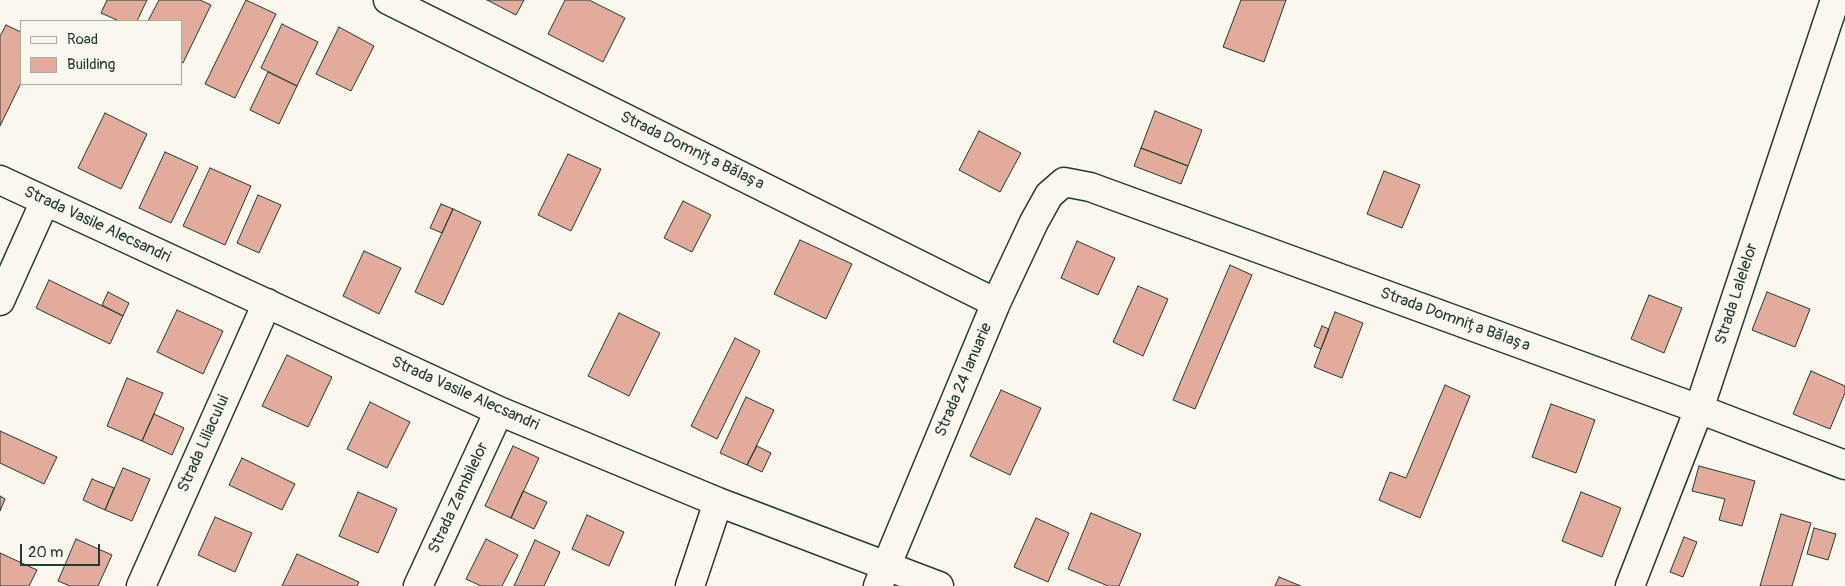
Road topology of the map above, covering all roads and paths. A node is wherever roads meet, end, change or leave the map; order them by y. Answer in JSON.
{"nodes":[{"id":1,"x":388,"y":0,"type":"edge"},
{"id":2,"x":1835,"y":0,"type":"edge"},
{"id":3,"x":0,"y":180,"type":"edge"},
{"id":4,"x":1064,"y":182,"type":"joint"},
{"id":5,"x":45,"y":201,"type":"junction"},
{"id":6,"x":0,"y":301,"type":"edge"},
{"id":7,"x":267,"y":303,"type":"junction"},
{"id":8,"x":996,"y":303,"type":"junction"},
{"id":9,"x":1698,"y":409,"type":"junction"},
{"id":10,"x":499,"y":411,"type":"junction"},
{"id":11,"x":1845,"y":465,"type":"edge"},
{"id":12,"x":718,"y":502,"type":"junction"},
{"id":13,"x":882,"y":576,"type":"edge"},
{"id":14,"x":141,"y":586,"type":"edge"},
{"id":15,"x":418,"y":586,"type":"edge"},
{"id":16,"x":690,"y":586,"type":"edge"},
{"id":17,"x":939,"y":586,"type":"edge"},
{"id":18,"x":1630,"y":586,"type":"edge"}],
"edges":[{"from":1,"to":8,"type":"street","name":"Strada Domnița Bălașa"},
{"from":2,"to":9,"type":"street","name":"Strada Lalelelor"},
{"from":3,"to":5,"type":"street","name":"Strada Vasile Alecsandri"},
{"from":4,"to":8,"type":"street","name":"Strada 24 Ianuarie"},
{"from":4,"to":9,"type":"street","name":"Strada Domnița Bălașa"},
{"from":5,"to":6,"type":"street"},
{"from":5,"to":7,"type":"street","name":"Strada Vasile Alecsandri"},
{"from":7,"to":10,"type":"street","name":"Strada Vasile Alecsandri"},
{"from":7,"to":14,"type":"street","name":"Strada Liliacului"},
{"from":8,"to":13,"type":"street","name":"Strada 24 Ianuarie"},
{"from":9,"to":11,"type":"street","name":"Strada Domnița Bălașa"},
{"from":9,"to":18,"type":"street","name":"Strada Lalelelor"},
{"from":10,"to":12,"type":"street","name":"Strada Vasile Alecsandri"},
{"from":10,"to":15,"type":"street","name":"Strada Zambilelor"},
{"from":12,"to":13,"type":"street","name":"Strada Vasile Alecsandri"},
{"from":12,"to":16,"type":"street"},
{"from":13,"to":17,"type":"street","name":"Strada Vasile Alecsandri"}]}
